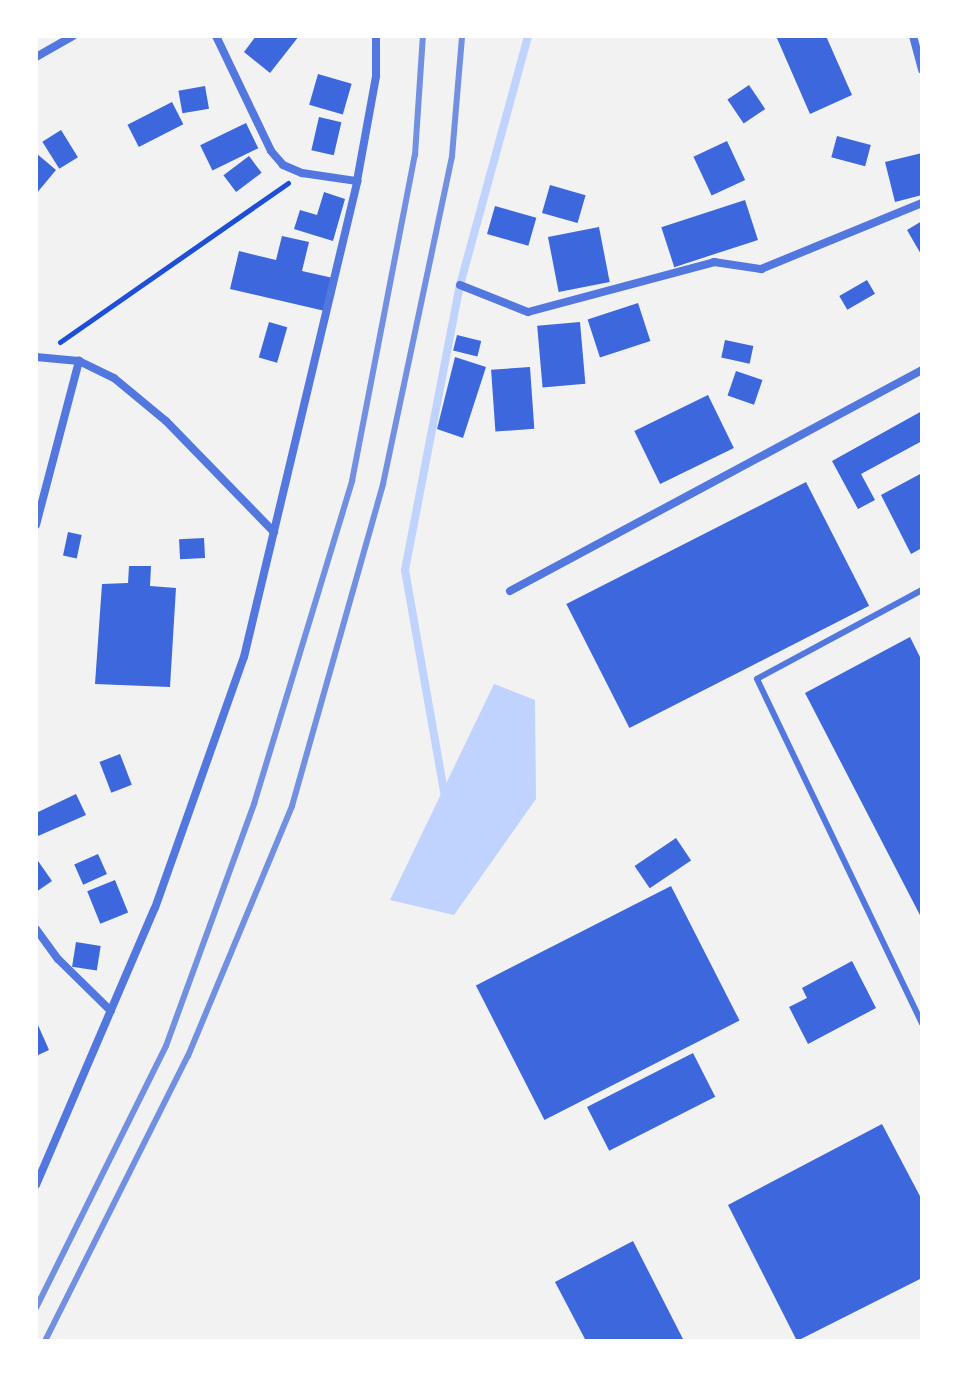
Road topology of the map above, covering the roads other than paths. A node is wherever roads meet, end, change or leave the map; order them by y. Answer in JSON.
{"nodes":[{"id":1,"x":73,"y":36,"type":"edge"},
{"id":2,"x":216,"y":36,"type":"edge"},
{"id":3,"x":376,"y":36,"type":"edge"},
{"id":4,"x":913,"y":36,"type":"edge"},
{"id":5,"x":36,"y":57,"type":"edge"},
{"id":6,"x":922,"y":70,"type":"edge"},
{"id":7,"x":357,"y":181,"type":"junction"},
{"id":8,"x":922,"y":203,"type":"edge"},
{"id":9,"x":460,"y":285,"type":"dead end"},
{"id":10,"x":38,"y":357,"type":"edge"},
{"id":11,"x":79,"y":361,"type":"junction"},
{"id":12,"x":922,"y":370,"type":"edge"},
{"id":13,"x":36,"y":525,"type":"edge"},
{"id":14,"x":274,"y":532,"type":"junction"},
{"id":15,"x":922,"y":590,"type":"edge"},
{"id":16,"x":510,"y":591,"type":"dead end"},
{"id":17,"x":36,"y":929,"type":"edge"},
{"id":18,"x":111,"y":1011,"type":"junction"},
{"id":19,"x":922,"y":1024,"type":"edge"},
{"id":20,"x":36,"y":1185,"type":"edge"}],
"edges":[{"from":1,"to":5,"type":"street"},
{"from":2,"to":7,"type":"street"},
{"from":3,"to":7,"type":"street"},
{"from":4,"to":6,"type":"street"},
{"from":7,"to":14,"type":"street"},
{"from":8,"to":9,"type":"street"},
{"from":10,"to":11,"type":"street"},
{"from":11,"to":13,"type":"street"},
{"from":11,"to":14,"type":"street"},
{"from":12,"to":16,"type":"street"},
{"from":14,"to":18,"type":"street"},
{"from":15,"to":19,"type":"lane"},
{"from":17,"to":18,"type":"street"},
{"from":18,"to":20,"type":"street"}]}
